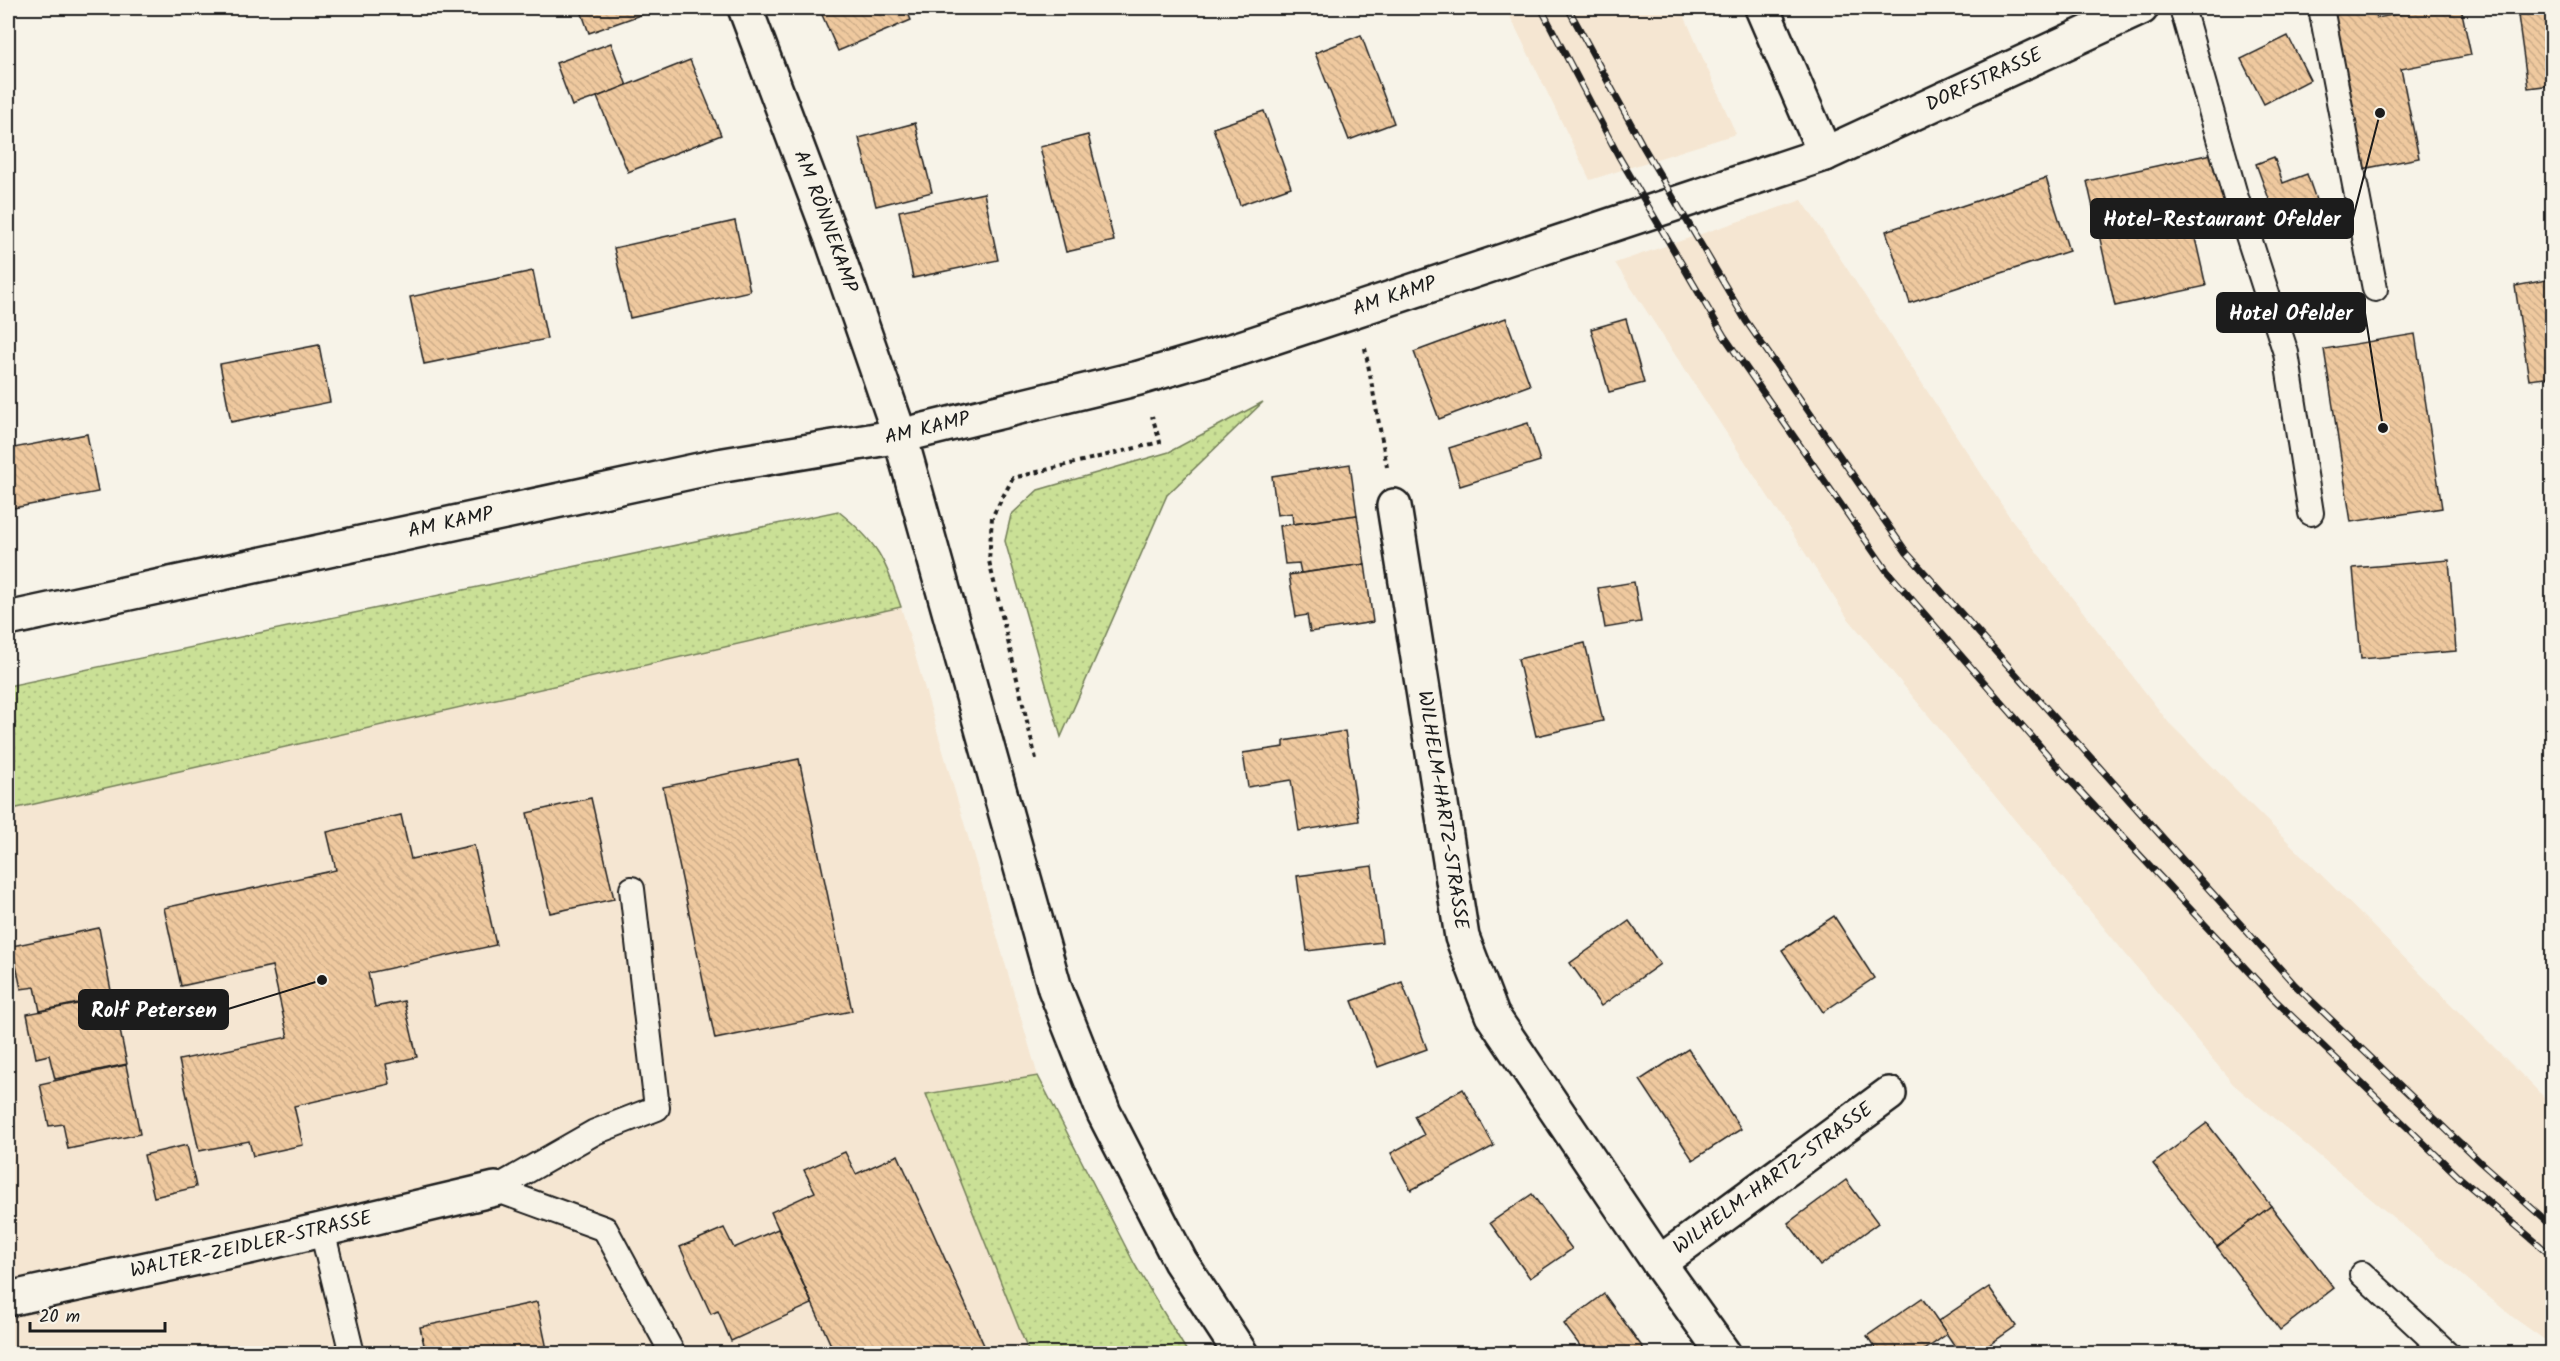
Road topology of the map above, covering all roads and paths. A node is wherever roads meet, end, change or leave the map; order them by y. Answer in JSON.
{"nodes":[{"id":1,"x":745,"y":8,"type":"edge"},
{"id":2,"x":1762,"y":8,"type":"edge"},
{"id":3,"x":2141,"y":8,"type":"edge"},
{"id":4,"x":2182,"y":8,"type":"edge"},
{"id":5,"x":2321,"y":8,"type":"edge"},
{"id":6,"x":1825,"y":154,"type":"junction"},
{"id":7,"x":2375,"y":289,"type":"dead end"},
{"id":8,"x":1364,"y":305,"type":"junction"},
{"id":9,"x":1140,"y":378,"type":"junction"},
{"id":10,"x":900,"y":436,"type":"junction"},
{"id":11,"x":1394,"y":506,"type":"joint"},
{"id":12,"x":2311,"y":513,"type":"dead end"},
{"id":13,"x":8,"y":619,"type":"edge"},
{"id":14,"x":1038,"y":769,"type":"dead end"},
{"id":15,"x":632,"y":889,"type":"dead end"},
{"id":16,"x":1889,"y":1094,"type":"dead end"},
{"id":17,"x":495,"y":1189,"type":"junction"},
{"id":18,"x":322,"y":1230,"type":"junction"},
{"id":19,"x":1659,"y":1263,"type":"junction"},
{"id":20,"x":2362,"y":1274,"type":"dead end"},
{"id":21,"x":8,"y":1299,"type":"edge"},
{"id":22,"x":352,"y":1353,"type":"edge"},
{"id":23,"x":673,"y":1353,"type":"edge"},
{"id":24,"x":1241,"y":1353,"type":"edge"},
{"id":25,"x":1724,"y":1353,"type":"edge"},
{"id":26,"x":2448,"y":1353,"type":"edge"}],
"edges":[{"from":1,"to":10,"type":"street","name":"AM RÖNNEKAMP"},
{"from":2,"to":6,"type":"street"},
{"from":3,"to":6,"type":"street","name":"DORFSTRASSE"},
{"from":4,"to":12,"type":"lane"},
{"from":5,"to":7,"type":"lane"},
{"from":6,"to":8,"type":"street","name":"AM KAMP"},
{"from":8,"to":9,"type":"street","name":"AM KAMP"},
{"from":8,"to":11,"type":"path"},
{"from":9,"to":10,"type":"street","name":"AM KAMP"},
{"from":9,"to":14,"type":"path"},
{"from":10,"to":13,"type":"street","name":"AM KAMP"},
{"from":10,"to":24,"type":"street","name":"AM RÖNNEKAMP"},
{"from":11,"to":19,"type":"street","name":"WILHELM-HARTZ-STRASSE"},
{"from":15,"to":17,"type":"lane"},
{"from":16,"to":19,"type":"street","name":"WILHELM-HARTZ-STRASSE"},
{"from":17,"to":18,"type":"street","name":"WALTER-ZEIDLER-STRASSE"},
{"from":17,"to":23,"type":"lane"},
{"from":18,"to":21,"type":"street","name":"WALTER-ZEIDLER-STRASSE"},
{"from":18,"to":22,"type":"lane"},
{"from":19,"to":25,"type":"street","name":"WILHELM-HARTZ-STRASSE"},
{"from":20,"to":26,"type":"lane"}]}
